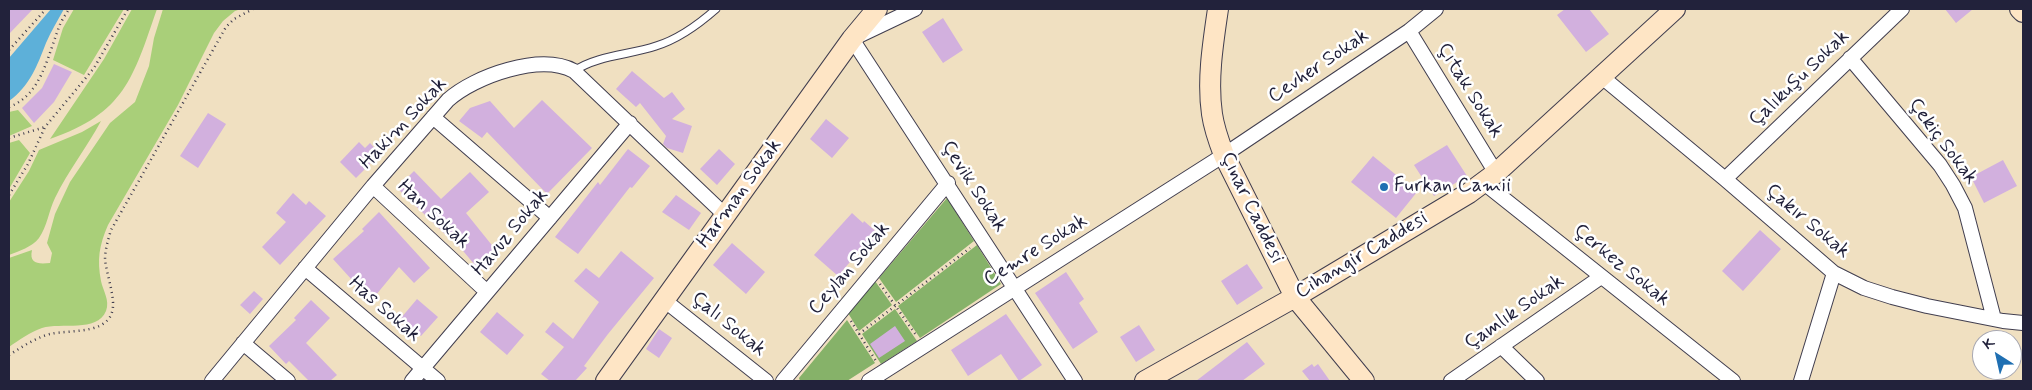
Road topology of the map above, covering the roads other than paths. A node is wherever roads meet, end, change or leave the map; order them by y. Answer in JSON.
{"nodes":[{"id":1,"x":716,"y":9,"type":"edge"},
{"id":2,"x":877,"y":9,"type":"edge"},
{"id":3,"x":915,"y":9,"type":"edge"},
{"id":4,"x":1218,"y":9,"type":"edge"},
{"id":5,"x":1436,"y":9,"type":"edge"},
{"id":6,"x":1675,"y":9,"type":"edge"},
{"id":7,"x":1902,"y":9,"type":"edge"},
{"id":8,"x":2020,"y":9,"type":"edge"},
{"id":9,"x":2023,"y":12,"type":"edge"},
{"id":10,"x":1409,"y":31,"type":"junction"},
{"id":11,"x":852,"y":39,"type":"junction"},
{"id":12,"x":1850,"y":58,"type":"junction"},
{"id":13,"x":574,"y":71,"type":"junction"},
{"id":14,"x":1602,"y":77,"type":"junction"},
{"id":15,"x":433,"y":117,"type":"junction"},
{"id":16,"x":630,"y":123,"type":"junction"},
{"id":17,"x":1224,"y":155,"type":"junction"},
{"id":18,"x":1490,"y":178,"type":"junction"},
{"id":19,"x":1724,"y":179,"type":"junction"},
{"id":20,"x":948,"y":183,"type":"junction"},
{"id":21,"x":373,"y":186,"type":"junction"},
{"id":22,"x":725,"y":215,"type":"junction"},
{"id":23,"x":550,"y":218,"type":"junction"},
{"id":24,"x":305,"y":268,"type":"junction"},
{"id":25,"x":1834,"y":273,"type":"junction"},
{"id":26,"x":1601,"y":277,"type":"junction"},
{"id":27,"x":1014,"y":289,"type":"junction"},
{"id":28,"x":487,"y":292,"type":"junction"},
{"id":29,"x":1295,"y":297,"type":"junction"},
{"id":30,"x":664,"y":300,"type":"junction"},
{"id":31,"x":1994,"y":319,"type":"junction"},
{"id":32,"x":2023,"y":323,"type":"edge"},
{"id":33,"x":243,"y":343,"type":"junction"},
{"id":34,"x":1501,"y":346,"type":"junction"},
{"id":35,"x":422,"y":369,"type":"junction"},
{"id":36,"x":212,"y":381,"type":"edge"},
{"id":37,"x":288,"y":381,"type":"edge"},
{"id":38,"x":412,"y":381,"type":"edge"},
{"id":39,"x":438,"y":381,"type":"edge"},
{"id":40,"x":606,"y":381,"type":"edge"},
{"id":41,"x":766,"y":381,"type":"edge"},
{"id":42,"x":783,"y":381,"type":"edge"},
{"id":43,"x":869,"y":381,"type":"edge"},
{"id":44,"x":1076,"y":381,"type":"edge"},
{"id":45,"x":1145,"y":381,"type":"edge"},
{"id":46,"x":1363,"y":381,"type":"edge"},
{"id":47,"x":1451,"y":381,"type":"edge"},
{"id":48,"x":1536,"y":381,"type":"edge"},
{"id":49,"x":1733,"y":381,"type":"edge"},
{"id":50,"x":1801,"y":381,"type":"edge"}],
"edges":[{"from":1,"to":13,"type":"lane"},
{"from":2,"to":11,"type":"street","name":"Harman Sokak"},
{"from":3,"to":11,"type":"street"},
{"from":4,"to":17,"type":"street","name":"Çınar Caddesi"},
{"from":5,"to":10,"type":"street","name":"Cevher Sokak"},
{"from":6,"to":14,"type":"street","name":"Cihangir Caddesi"},
{"from":7,"to":12,"type":"street","name":"Çalıkuşu Sokak"},
{"from":8,"to":9,"type":"street"},
{"from":10,"to":17,"type":"street","name":"Cevher Sokak"},
{"from":10,"to":18,"type":"street","name":"Çıtak Sokak"},
{"from":11,"to":20,"type":"street","name":"Çevik Sokak"},
{"from":11,"to":22,"type":"street","name":"Harman Sokak"},
{"from":12,"to":19,"type":"street","name":"Çalıkuşu Sokak"},
{"from":12,"to":31,"type":"street","name":"Çekiç Sokak"},
{"from":13,"to":15,"type":"street","name":"Hakim Sokak"},
{"from":13,"to":16,"type":"street","name":"Hakim Sokak"},
{"from":14,"to":18,"type":"street","name":"Cihangir Caddesi"},
{"from":14,"to":19,"type":"street","name":"Çakır Sokak"},
{"from":15,"to":21,"type":"street","name":"Hakim Sokak"},
{"from":15,"to":23,"type":"street"},
{"from":16,"to":22,"type":"street","name":"Hakim Sokak"},
{"from":16,"to":23,"type":"street","name":"Havuz Sokak"},
{"from":17,"to":27,"type":"street","name":"Cemre Sokak"},
{"from":17,"to":29,"type":"street","name":"Çınar Caddesi"},
{"from":18,"to":26,"type":"street","name":"Çerkez Sokak"},
{"from":18,"to":29,"type":"street","name":"Cihangir Caddesi"},
{"from":19,"to":25,"type":"street","name":"Çakır Sokak"},
{"from":20,"to":27,"type":"street","name":"Çevik Sokak"},
{"from":20,"to":42,"type":"street","name":"Ceylan Sokak"},
{"from":21,"to":24,"type":"street","name":"Hakim Sokak"},
{"from":21,"to":28,"type":"street","name":"Han Sokak"},
{"from":22,"to":30,"type":"street","name":"Harman Sokak"},
{"from":23,"to":28,"type":"street","name":"Havuz Sokak"},
{"from":24,"to":33,"type":"street","name":"Hakim Sokak"},
{"from":24,"to":35,"type":"street","name":"Has Sokak"},
{"from":25,"to":31,"type":"street","name":"Çakır Sokak"},
{"from":25,"to":50,"type":"street"},
{"from":26,"to":34,"type":"street","name":"Çamlık Sokak"},
{"from":26,"to":49,"type":"street","name":"Çerkez Sokak"},
{"from":27,"to":43,"type":"street","name":"Cemre Sokak"},
{"from":27,"to":44,"type":"street","name":"Çevik Sokak"},
{"from":28,"to":35,"type":"street","name":"Havuz Sokak"},
{"from":29,"to":45,"type":"street","name":"Cihangir Caddesi"},
{"from":29,"to":46,"type":"street","name":"Çınar Caddesi"},
{"from":30,"to":40,"type":"street","name":"Harman Sokak"},
{"from":30,"to":41,"type":"street","name":"Çalı Sokak"},
{"from":31,"to":32,"type":"street","name":"Çakır Sokak"},
{"from":33,"to":36,"type":"street","name":"Hakim Sokak"},
{"from":33,"to":37,"type":"street"},
{"from":34,"to":47,"type":"street","name":"Çamlık Sokak"},
{"from":34,"to":48,"type":"street"},
{"from":35,"to":38,"type":"street","name":"Havuz Sokak"},
{"from":35,"to":39,"type":"street","name":"Has Sokak"}]}
